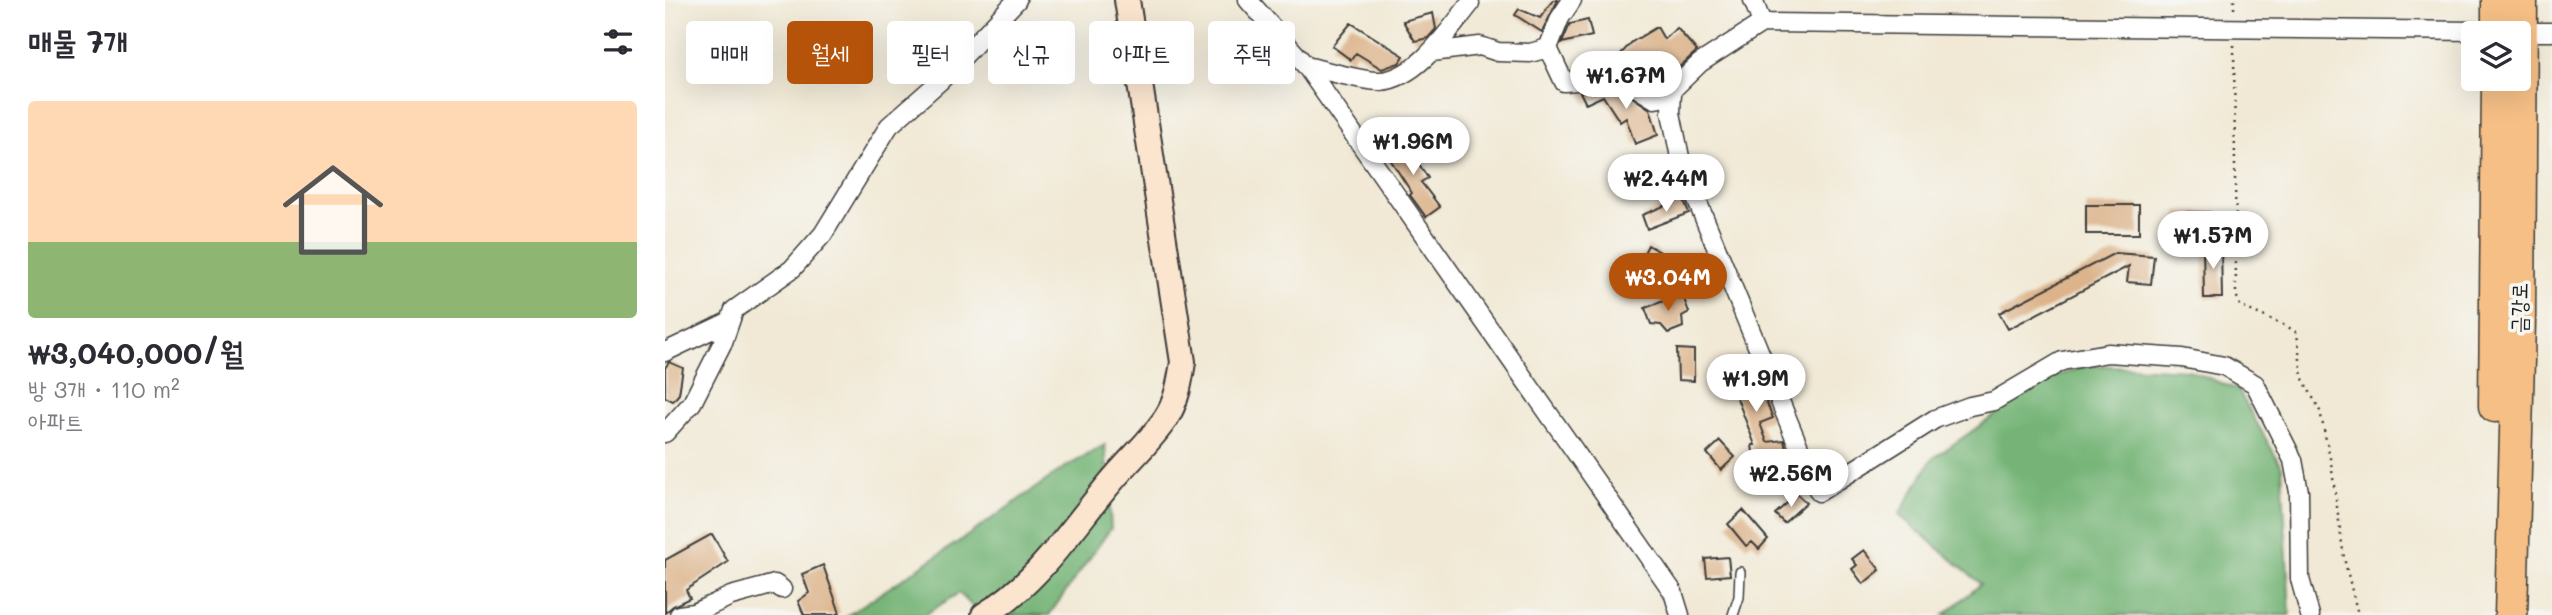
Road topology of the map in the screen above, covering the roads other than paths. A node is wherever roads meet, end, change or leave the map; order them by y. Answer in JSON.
{"nodes":[{"id":1,"x":1017,"y":0,"type":"edge"},
{"id":2,"x":1127,"y":0,"type":"edge"},
{"id":3,"x":1248,"y":0,"type":"edge"},
{"id":4,"x":1572,"y":0,"type":"edge"},
{"id":5,"x":1753,"y":0,"type":"edge"},
{"id":6,"x":2498,"y":0,"type":"edge"},
{"id":7,"x":2521,"y":0,"type":"edge"},
{"id":8,"x":1470,"y":4,"type":"dead end"},
{"id":9,"x":2491,"y":21,"type":"edge"},
{"id":10,"x":1762,"y":23,"type":"junction"},
{"id":11,"x":2461,"y":31,"type":"edge"},
{"id":12,"x":1548,"y":48,"type":"junction"},
{"id":13,"x":1432,"y":52,"type":"junction"},
{"id":14,"x":1306,"y":66,"type":"junction"},
{"id":15,"x":2498,"y":91,"type":"edge"},
{"id":16,"x":1672,"y":96,"type":"junction"},
{"id":17,"x":730,"y":321,"type":"junction"},
{"id":18,"x":665,"y":352,"type":"edge"},
{"id":19,"x":665,"y":433,"type":"edge"},
{"id":20,"x":1740,"y":572,"type":"dead end"},
{"id":21,"x":782,"y":589,"type":"dead end"},
{"id":22,"x":679,"y":615,"type":"edge"},
{"id":23,"x":984,"y":615,"type":"edge"},
{"id":24,"x":1680,"y":615,"type":"edge"},
{"id":25,"x":1733,"y":615,"type":"edge"},
{"id":26,"x":2311,"y":615,"type":"edge"},
{"id":27,"x":2493,"y":615,"type":"edge"},
{"id":28,"x":2511,"y":615,"type":"edge"}],
"edges":[{"from":1,"to":17,"type":"street"},
{"from":2,"to":23,"type":"street"},
{"from":3,"to":14,"type":"street"},
{"from":4,"to":12,"type":"street"},
{"from":5,"to":10,"type":"street"},
{"from":6,"to":9,"type":"highway"},
{"from":7,"to":28,"type":"highway","name":"금강로"},
{"from":8,"to":13,"type":"street"},
{"from":10,"to":11,"type":"street"},
{"from":10,"to":16,"type":"street"},
{"from":12,"to":13,"type":"street"},
{"from":12,"to":16,"type":"street"},
{"from":13,"to":14,"type":"street"},
{"from":14,"to":24,"type":"street"},
{"from":15,"to":27,"type":"highway","name":"금강로"},
{"from":16,"to":26,"type":"street"},
{"from":17,"to":18,"type":"street"},
{"from":17,"to":19,"type":"street"},
{"from":20,"to":25,"type":"lane"},
{"from":21,"to":22,"type":"street"}]}
